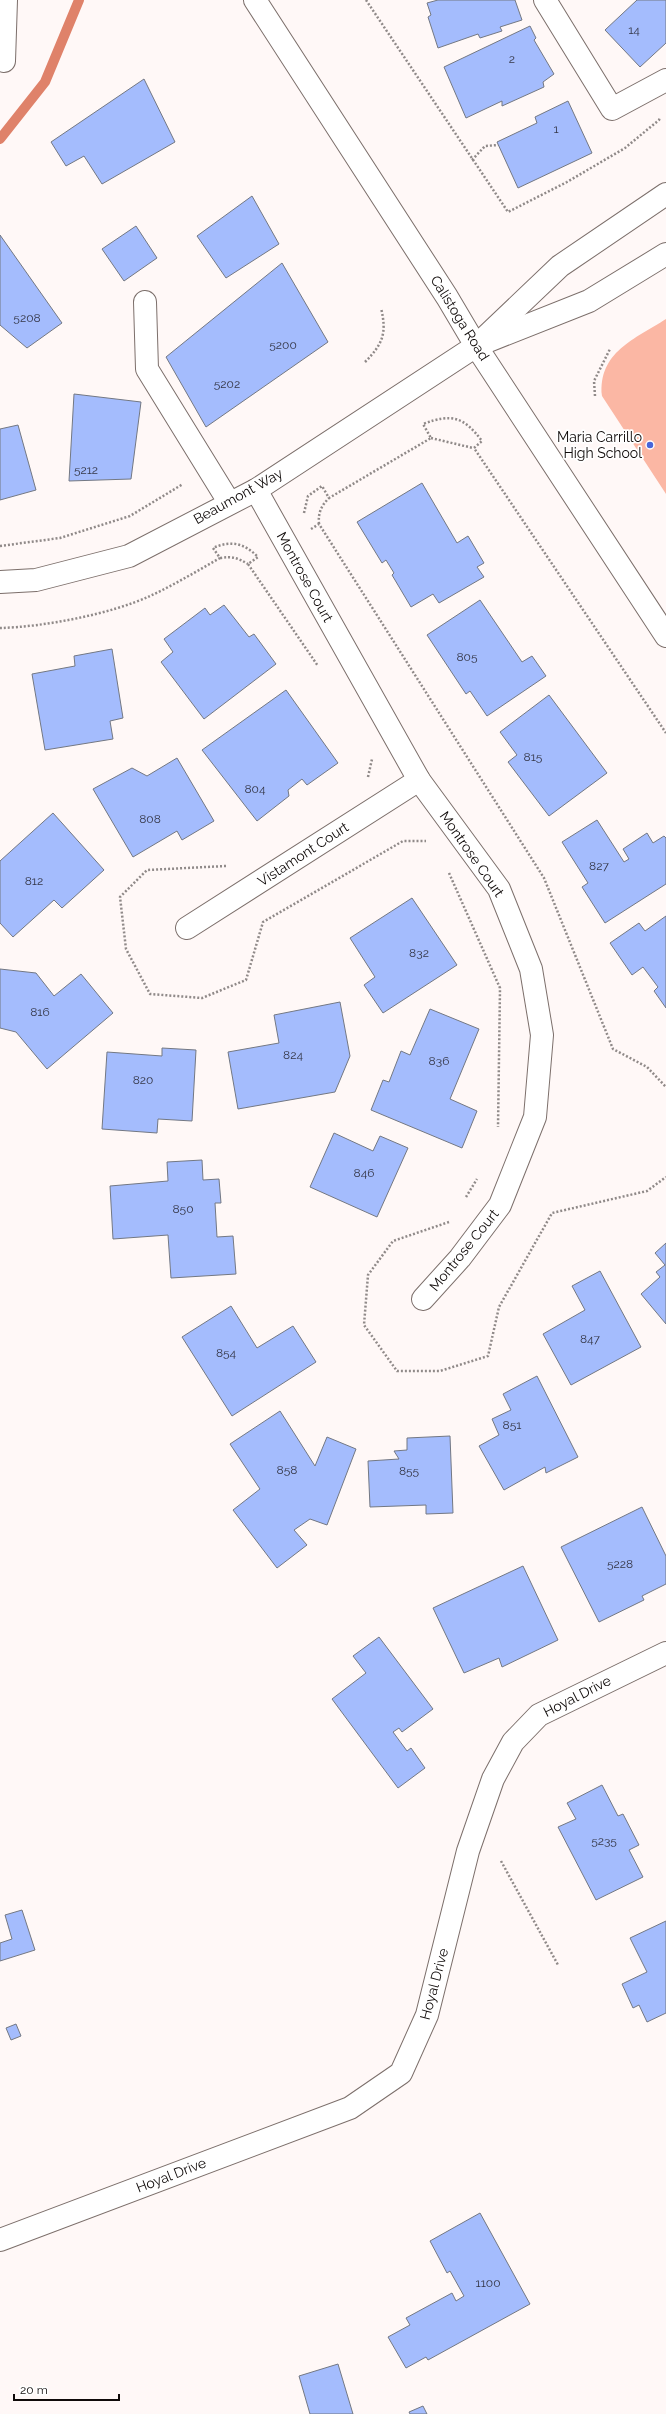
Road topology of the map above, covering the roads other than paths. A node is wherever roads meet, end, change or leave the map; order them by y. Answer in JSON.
{"nodes":[{"id":1,"x":6,"y":0,"type":"edge"},
{"id":2,"x":256,"y":0,"type":"edge"},
{"id":3,"x":545,"y":0,"type":"edge"},
{"id":4,"x":4,"y":61,"type":"dead end"},
{"id":5,"x":666,"y":80,"type":"edge"},
{"id":6,"x":666,"y":194,"type":"edge"},
{"id":7,"x":666,"y":254,"type":"edge"},
{"id":8,"x":145,"y":302,"type":"dead end"},
{"id":9,"x":476,"y":346,"type":"junction"},
{"id":10,"x":256,"y":490,"type":"junction"},
{"id":11,"x":229,"y":502,"type":"junction"},
{"id":12,"x":0,"y":582,"type":"edge"},
{"id":13,"x":666,"y":636,"type":"edge"},
{"id":14,"x":419,"y":780,"type":"junction"},
{"id":15,"x":188,"y":928,"type":"dead end"},
{"id":16,"x":423,"y":1299,"type":"dead end"},
{"id":17,"x":666,"y":1653,"type":"edge"},
{"id":18,"x":0,"y":2240,"type":"edge"}],
"edges":[{"from":1,"to":4,"type":"street"},
{"from":2,"to":9,"type":"street","name":"Calistoga Road"},
{"from":3,"to":5,"type":"street"},
{"from":6,"to":9,"type":"street"},
{"from":7,"to":9,"type":"street"},
{"from":8,"to":11,"type":"street"},
{"from":9,"to":10,"type":"street","name":"Beaumont Way"},
{"from":9,"to":13,"type":"street","name":"Calistoga Road"},
{"from":10,"to":11,"type":"street","name":"Beaumont Way"},
{"from":10,"to":14,"type":"street","name":"Montrose Court"},
{"from":11,"to":12,"type":"street","name":"Beaumont Way"},
{"from":14,"to":15,"type":"street","name":"Vistamont Court"},
{"from":14,"to":16,"type":"street","name":"Montrose Court"},
{"from":17,"to":18,"type":"street","name":"Hoyal Drive"}]}
